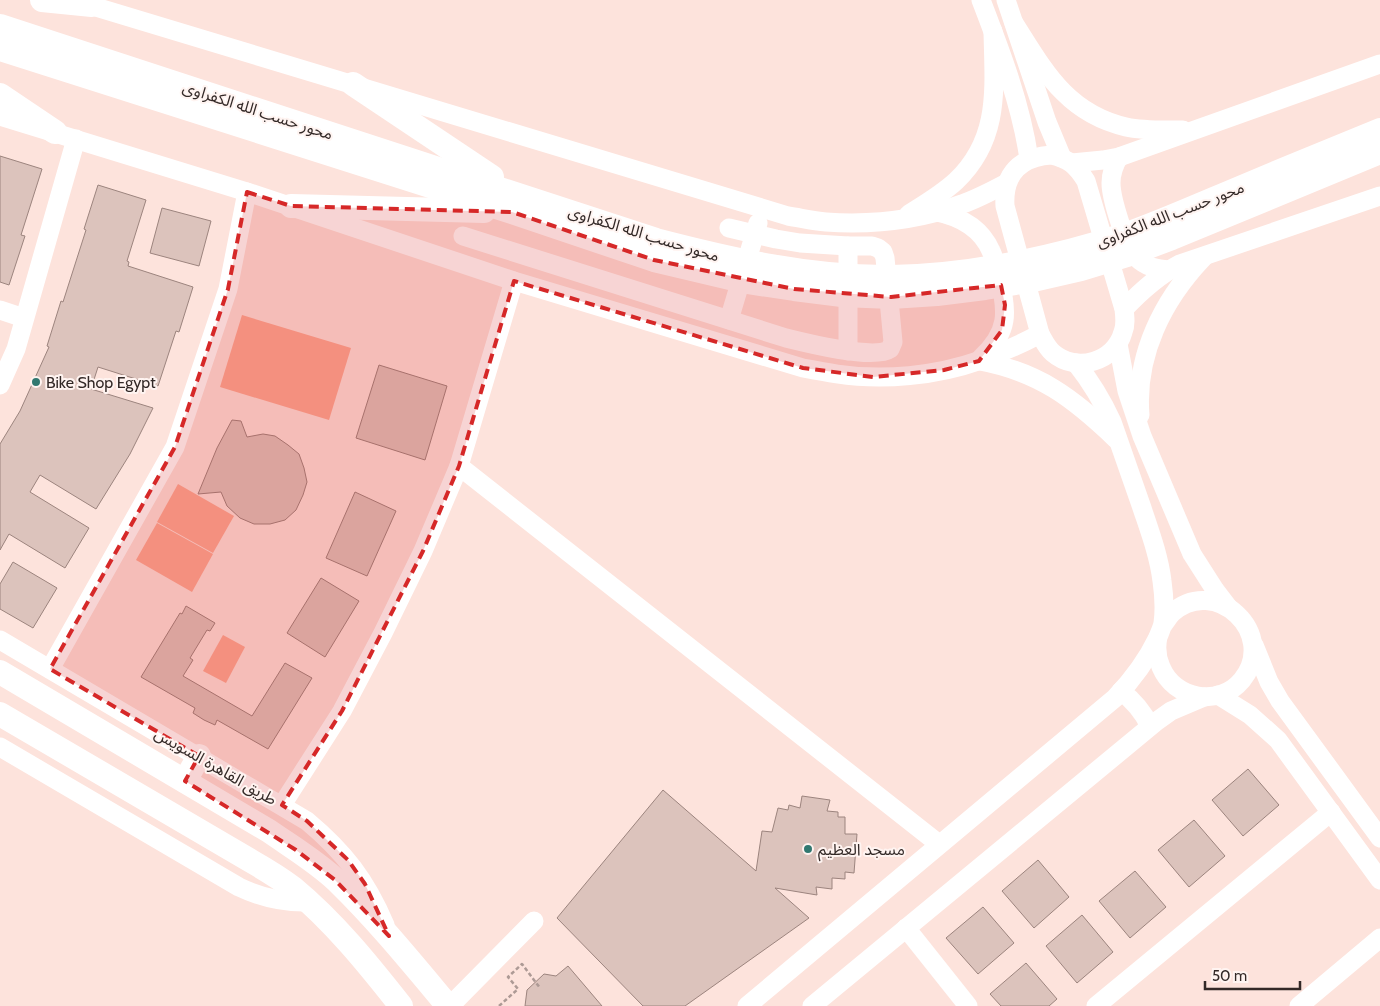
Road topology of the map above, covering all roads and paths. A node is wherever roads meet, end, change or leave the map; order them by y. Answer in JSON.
{"nodes":[{"id":1,"x":42,"y":0,"type":"edge"},
{"id":2,"x":981,"y":0,"type":"edge"},
{"id":3,"x":1006,"y":0,"type":"edge"},
{"id":4,"x":83,"y":3,"type":"edge"},
{"id":5,"x":1014,"y":23,"type":"junction"},
{"id":6,"x":0,"y":26,"type":"edge"},
{"id":7,"x":993,"y":30,"type":"junction"},
{"id":8,"x":0,"y":49,"type":"edge"},
{"id":9,"x":1380,"y":64,"type":"edge"},
{"id":10,"x":353,"y":84,"type":"junction"},
{"id":11,"x":0,"y":95,"type":"edge"},
{"id":12,"x":0,"y":116,"type":"edge"},
{"id":13,"x":1194,"y":130,"type":"junction"},
{"id":14,"x":1380,"y":130,"type":"edge"},
{"id":15,"x":66,"y":136,"type":"junction"},
{"id":16,"x":1380,"y":152,"type":"edge"},
{"id":17,"x":1119,"y":157,"type":"junction"},
{"id":18,"x":1029,"y":159,"type":"junction"},
{"id":19,"x":1067,"y":160,"type":"junction"},
{"id":20,"x":1006,"y":183,"type":"junction"},
{"id":21,"x":246,"y":192,"type":"junction"},
{"id":22,"x":1380,"y":196,"type":"edge"},
{"id":23,"x":514,"y":203,"type":"junction"},
{"id":24,"x":291,"y":206,"type":"junction"},
{"id":25,"x":762,"y":209,"type":"junction"},
{"id":26,"x":937,"y":212,"type":"junction"},
{"id":27,"x":900,"y":220,"type":"junction"},
{"id":28,"x":729,"y":228,"type":"dead end"},
{"id":29,"x":1169,"y":229,"type":"junction"},
{"id":30,"x":755,"y":234,"type":"junction"},
{"id":31,"x":462,"y":236,"type":"dead end"},
{"id":32,"x":848,"y":246,"type":"junction"},
{"id":33,"x":1206,"y":255,"type":"junction"},
{"id":34,"x":1169,"y":270,"type":"junction"},
{"id":35,"x":514,"y":281,"type":"junction"},
{"id":36,"x":1124,"y":309,"type":"junction"},
{"id":37,"x":0,"y":310,"type":"edge"},
{"id":38,"x":700,"y":311,"type":"junction"},
{"id":39,"x":24,"y":318,"type":"junction"},
{"id":40,"x":729,"y":320,"type":"junction"},
{"id":41,"x":667,"y":326,"type":"junction"},
{"id":42,"x":1040,"y":334,"type":"junction"},
{"id":43,"x":1118,"y":344,"type":"junction"},
{"id":44,"x":857,"y":352,"type":"junction"},
{"id":45,"x":979,"y":361,"type":"junction"},
{"id":46,"x":1076,"y":363,"type":"junction"},
{"id":47,"x":885,"y":376,"type":"junction"},
{"id":48,"x":0,"y":386,"type":"edge"},
{"id":49,"x":1142,"y":436,"type":"junction"},
{"id":50,"x":1120,"y":443,"type":"junction"},
{"id":51,"x":459,"y":466,"type":"junction"},
{"id":52,"x":1228,"y":607,"type":"junction"},
{"id":53,"x":1160,"y":632,"type":"junction"},
{"id":54,"x":0,"y":640,"type":"edge"},
{"id":55,"x":1252,"y":640,"type":"junction"},
{"id":56,"x":50,"y":669,"type":"junction"},
{"id":57,"x":0,"y":672,"type":"edge"},
{"id":58,"x":1121,"y":691,"type":"junction"},
{"id":59,"x":1211,"y":696,"type":"junction"},
{"id":60,"x":1280,"y":701,"type":"junction"},
{"id":61,"x":0,"y":714,"type":"edge"},
{"id":62,"x":1259,"y":722,"type":"junction"},
{"id":63,"x":1150,"y":726,"type":"junction"},
{"id":64,"x":0,"y":747,"type":"edge"},
{"id":65,"x":199,"y":756,"type":"junction"},
{"id":66,"x":185,"y":782,"type":"junction"},
{"id":67,"x":282,"y":805,"type":"junction"},
{"id":68,"x":1331,"y":812,"type":"junction"},
{"id":69,"x":1380,"y":838,"type":"edge"},
{"id":70,"x":939,"y":844,"type":"junction"},
{"id":71,"x":335,"y":880,"type":"junction"},
{"id":72,"x":1380,"y":880,"type":"edge"},
{"id":73,"x":309,"y":902,"type":"junction"},
{"id":74,"x":363,"y":908,"type":"junction"},
{"id":75,"x":534,"y":921,"type":"dead end"},
{"id":76,"x":906,"y":928,"type":"junction"},
{"id":77,"x":337,"y":930,"type":"junction"},
{"id":78,"x":389,"y":936,"type":"junction"},
{"id":79,"x":1380,"y":938,"type":"edge"},
{"id":80,"x":540,"y":988,"type":"dead end"},
{"id":81,"x":1311,"y":1002,"type":"edge"},
{"id":82,"x":1098,"y":1005,"type":"edge"},
{"id":83,"x":401,"y":1006,"type":"edge"},
{"id":84,"x":449,"y":1006,"type":"edge"},
{"id":85,"x":499,"y":1006,"type":"edge"},
{"id":86,"x":747,"y":1006,"type":"edge"},
{"id":87,"x":812,"y":1006,"type":"edge"},
{"id":88,"x":968,"y":1006,"type":"edge"}],
"edges":[{"from":1,"to":4,"type":"main road"},
{"from":2,"to":7,"type":"street"},
{"from":3,"to":5,"type":"street"},
{"from":4,"to":10,"type":"street"},
{"from":5,"to":13,"type":"street"},
{"from":5,"to":19,"type":"street"},
{"from":6,"to":23,"type":"main road","name":"محور حسب الله الكفراوى"},
{"from":7,"to":18,"type":"street"},
{"from":7,"to":27,"type":"street"},
{"from":8,"to":23,"type":"main road","name":"محور حسب الله الكفراوى"},
{"from":9,"to":13,"type":"street"},
{"from":10,"to":23,"type":"main road"},
{"from":10,"to":25,"type":"street"},
{"from":11,"to":15,"type":"main road"},
{"from":12,"to":15,"type":"street"},
{"from":13,"to":17,"type":"street"},
{"from":14,"to":29,"type":"main road","name":"محور حسب الله الكفراوى"},
{"from":15,"to":21,"type":"street"},
{"from":15,"to":39,"type":"street"},
{"from":16,"to":29,"type":"main road","name":"محور حسب الله الكفراوى"},
{"from":17,"to":19,"type":"street"},
{"from":17,"to":34,"type":"street"},
{"from":18,"to":19,"type":"street"},
{"from":18,"to":20,"type":"street"},
{"from":19,"to":36,"type":"street"},
{"from":20,"to":26,"type":"street"},
{"from":20,"to":42,"type":"street"},
{"from":21,"to":24,"type":"street"},
{"from":21,"to":56,"type":"street"},
{"from":22,"to":33,"type":"street"},
{"from":23,"to":24,"type":"main road"},
{"from":23,"to":29,"type":"main road","name":"محور حسب الله الكفراوى"},
{"from":24,"to":35,"type":"street"},
{"from":25,"to":27,"type":"street"},
{"from":25,"to":30,"type":"street"},
{"from":26,"to":27,"type":"street"},
{"from":26,"to":45,"type":"street"},
{"from":28,"to":30,"type":"street"},
{"from":30,"to":32,"type":"street"},
{"from":30,"to":40,"type":"street"},
{"from":31,"to":38,"type":"street"},
{"from":32,"to":44,"type":"street"},
{"from":32,"to":44,"type":"street"},
{"from":33,"to":34,"type":"street"},
{"from":33,"to":49,"type":"street"},
{"from":34,"to":36,"type":"street"},
{"from":35,"to":41,"type":"street"},
{"from":35,"to":51,"type":"street"},
{"from":36,"to":43,"type":"street"},
{"from":37,"to":39,"type":"street"},
{"from":38,"to":40,"type":"street"},
{"from":38,"to":41,"type":"street"},
{"from":39,"to":48,"type":"street"},
{"from":40,"to":44,"type":"street"},
{"from":41,"to":47,"type":"street"},
{"from":42,"to":45,"type":"street"},
{"from":42,"to":46,"type":"street"},
{"from":43,"to":46,"type":"street"},
{"from":43,"to":49,"type":"street"},
{"from":44,"to":47,"type":"street"},
{"from":45,"to":47,"type":"street"},
{"from":45,"to":50,"type":"street"},
{"from":46,"to":50,"type":"street"},
{"from":49,"to":52,"type":"street"},
{"from":50,"to":53,"type":"street"},
{"from":51,"to":67,"type":"street"},
{"from":51,"to":70,"type":"street"},
{"from":52,"to":53,"type":"street"},
{"from":52,"to":55,"type":"street"},
{"from":53,"to":58,"type":"street"},
{"from":53,"to":59,"type":"street"},
{"from":54,"to":56,"type":"street","name":"طريق القاهرة السويس"},
{"from":55,"to":59,"type":"street"},
{"from":55,"to":60,"type":"street"},
{"from":56,"to":65,"type":"street","name":"طريق القاهرة السويس"},
{"from":57,"to":66,"type":"main road","name":"طريق القاهرة السويس"},
{"from":58,"to":63,"type":"street"},
{"from":58,"to":70,"type":"street"},
{"from":59,"to":62,"type":"street"},
{"from":59,"to":63,"type":"street"},
{"from":60,"to":62,"type":"street"},
{"from":60,"to":69,"type":"street"},
{"from":61,"to":73,"type":"main road"},
{"from":62,"to":68,"type":"street"},
{"from":63,"to":76,"type":"street"},
{"from":64,"to":73,"type":"street"},
{"from":65,"to":66,"type":"main road"},
{"from":65,"to":67,"type":"street","name":"طريق القاهرة السويس"},
{"from":66,"to":71,"type":"main road","name":"طريق القاهرة السويس"},
{"from":67,"to":78,"type":"street","name":"طريق القاهرة السويس"},
{"from":68,"to":72,"type":"street"},
{"from":68,"to":82,"type":"street"},
{"from":70,"to":86,"type":"street"},
{"from":71,"to":73,"type":"main road"},
{"from":71,"to":74,"type":"main road","name":"طريق القاهرة السويس"},
{"from":73,"to":77,"type":"main road"},
{"from":74,"to":77,"type":"main road"},
{"from":74,"to":78,"type":"main road","name":"طريق القاهرة السويس"},
{"from":75,"to":84,"type":"street"},
{"from":76,"to":87,"type":"street"},
{"from":76,"to":88,"type":"street"},
{"from":77,"to":83,"type":"main road"},
{"from":78,"to":84,"type":"main road","name":"طريق القاهرة السويس"},
{"from":79,"to":81,"type":"street"},
{"from":80,"to":85,"type":"path"}]}
